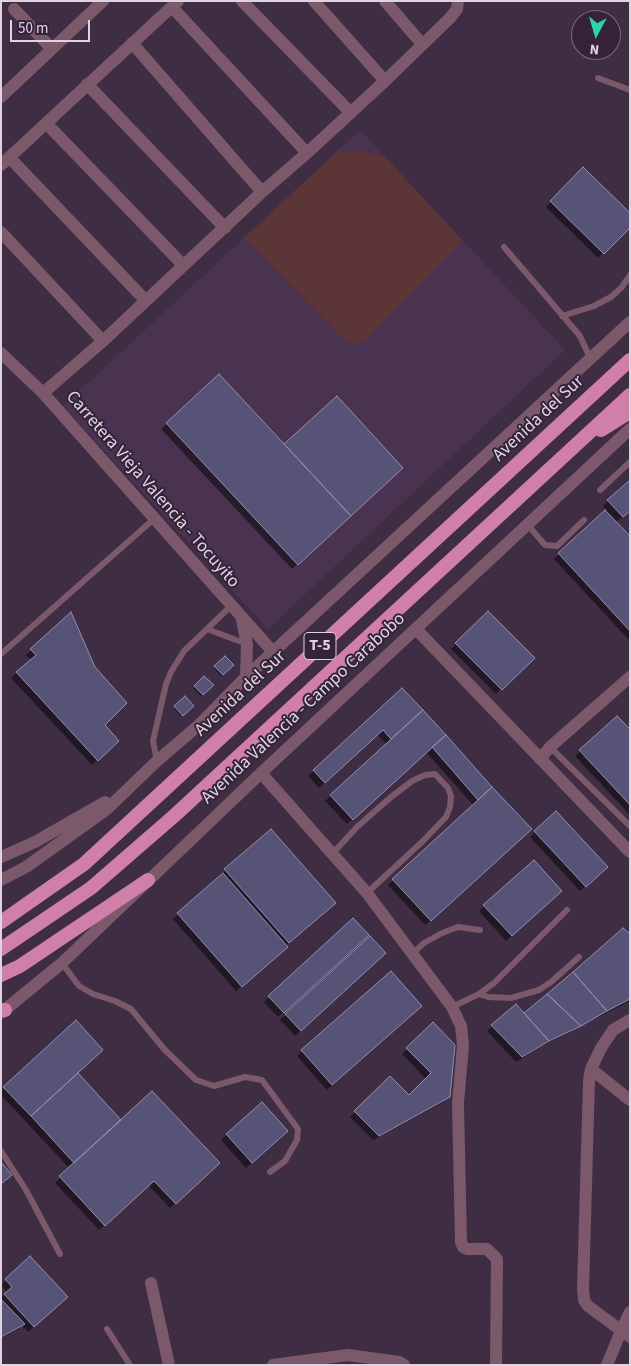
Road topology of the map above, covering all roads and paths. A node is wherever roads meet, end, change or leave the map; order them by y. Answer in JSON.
{"nodes":[{"id":1,"x":104,"y":1,"type":"edge"},
{"id":2,"x":242,"y":1,"type":"edge"},
{"id":3,"x":314,"y":1,"type":"edge"},
{"id":4,"x":385,"y":1,"type":"edge"},
{"id":5,"x":458,"y":1,"type":"edge"},
{"id":6,"x":174,"y":4,"type":"edge"},
{"id":7,"x":14,"y":9,"type":"dead end"},
{"id":8,"x":132,"y":43,"type":"junction"},
{"id":9,"x":422,"y":44,"type":"junction"},
{"id":10,"x":52,"y":49,"type":"junction"},
{"id":11,"x":598,"y":78,"type":"dead end"},
{"id":12,"x":385,"y":81,"type":"junction"},
{"id":13,"x":87,"y":84,"type":"junction"},
{"id":14,"x":630,"y":90,"type":"edge"},
{"id":15,"x":1,"y":97,"type":"edge"},
{"id":16,"x":351,"y":113,"type":"junction"},
{"id":17,"x":46,"y":123,"type":"junction"},
{"id":18,"x":308,"y":153,"type":"junction"},
{"id":19,"x":5,"y":161,"type":"edge"},
{"id":20,"x":262,"y":192,"type":"junction"},
{"id":21,"x":225,"y":228,"type":"junction"},
{"id":22,"x":1,"y":232,"type":"edge"},
{"id":23,"x":504,"y":248,"type":"dead end"},
{"id":24,"x":183,"y":265,"type":"junction"},
{"id":25,"x":630,"y":275,"type":"edge"},
{"id":26,"x":146,"y":301,"type":"junction"},
{"id":27,"x":562,"y":316,"type":"junction"},
{"id":28,"x":630,"y":322,"type":"edge"},
{"id":29,"x":103,"y":341,"type":"junction"},
{"id":30,"x":1,"y":353,"type":"edge"},
{"id":31,"x":590,"y":358,"type":"junction"},
{"id":32,"x":630,"y":360,"type":"edge"},
{"id":33,"x":43,"y":393,"type":"junction"},
{"id":34,"x":630,"y":394,"type":"edge"},
{"id":35,"x":630,"y":412,"type":"edge"},
{"id":36,"x":630,"y":429,"type":"edge"},
{"id":37,"x":573,"y":447,"type":"junction"},
{"id":38,"x":630,"y":462,"type":"edge"},
{"id":39,"x":600,"y":490,"type":"dead end"},
{"id":40,"x":155,"y":518,"type":"junction"},
{"id":41,"x":584,"y":520,"type":"dead end"},
{"id":42,"x":527,"y":524,"type":"junction"},
{"id":43,"x":231,"y":606,"type":"junction"},
{"id":44,"x":241,"y":618,"type":"junction"},
{"id":45,"x":207,"y":629,"type":"junction"},
{"id":46,"x":416,"y":629,"type":"junction"},
{"id":47,"x":247,"y":644,"type":"junction"},
{"id":48,"x":273,"y":652,"type":"junction"},
{"id":49,"x":1,"y":654,"type":"edge"},
{"id":50,"x":246,"y":677,"type":"junction"},
{"id":51,"x":630,"y":677,"type":"edge"},
{"id":52,"x":550,"y":747,"type":"junction"},
{"id":53,"x":540,"y":759,"type":"junction"},
{"id":54,"x":157,"y":761,"type":"junction"},
{"id":55,"x":261,"y":773,"type":"junction"},
{"id":56,"x":129,"y":789,"type":"junction"},
{"id":57,"x":630,"y":826,"type":"edge"},
{"id":58,"x":630,"y":852,"type":"edge"},
{"id":59,"x":332,"y":854,"type":"junction"},
{"id":60,"x":1,"y":858,"type":"edge"},
{"id":61,"x":1,"y":880,"type":"edge"},
{"id":62,"x":148,"y":880,"type":"junction"},
{"id":63,"x":367,"y":893,"type":"junction"},
{"id":64,"x":567,"y":910,"type":"dead end"},
{"id":65,"x":1,"y":922,"type":"edge"},
{"id":66,"x":480,"y":930,"type":"dead end"},
{"id":67,"x":1,"y":948,"type":"edge"},
{"id":68,"x":413,"y":953,"type":"junction"},
{"id":69,"x":579,"y":956,"type":"dead end"},
{"id":70,"x":62,"y":963,"type":"junction"},
{"id":71,"x":1,"y":975,"type":"edge"},
{"id":72,"x":479,"y":994,"type":"junction"},
{"id":73,"x":452,"y":1007,"type":"junction"},
{"id":74,"x":3,"y":1011,"type":"edge"},
{"id":75,"x":630,"y":1020,"type":"edge"},
{"id":76,"x":592,"y":1069,"type":"junction"},
{"id":77,"x":630,"y":1100,"type":"edge"},
{"id":78,"x":1,"y":1151,"type":"edge"},
{"id":79,"x":270,"y":1172,"type":"dead end"},
{"id":80,"x":60,"y":1254,"type":"dead end"},
{"id":81,"x":151,"y":1283,"type":"dead end"},
{"id":82,"x":630,"y":1312,"type":"edge"},
{"id":83,"x":107,"y":1330,"type":"dead end"},
{"id":84,"x":625,"y":1334,"type":"edge"},
{"id":85,"x":130,"y":1365,"type":"edge"},
{"id":86,"x":169,"y":1365,"type":"edge"},
{"id":87,"x":273,"y":1365,"type":"edge"},
{"id":88,"x":404,"y":1365,"type":"edge"},
{"id":89,"x":496,"y":1365,"type":"edge"},
{"id":90,"x":608,"y":1365,"type":"edge"}],
"edges":[{"from":1,"to":10,"type":"street"},
{"from":2,"to":16,"type":"street"},
{"from":3,"to":12,"type":"street"},
{"from":4,"to":9,"type":"street"},
{"from":5,"to":9,"type":"street"},
{"from":6,"to":8,"type":"street"},
{"from":6,"to":18,"type":"street"},
{"from":7,"to":10,"type":"street"},
{"from":8,"to":13,"type":"street"},
{"from":8,"to":20,"type":"street"},
{"from":9,"to":12,"type":"street"},
{"from":10,"to":15,"type":"street"},
{"from":11,"to":14,"type":"lane"},
{"from":12,"to":16,"type":"street"},
{"from":13,"to":17,"type":"street"},
{"from":13,"to":21,"type":"street"},
{"from":16,"to":18,"type":"street"},
{"from":17,"to":19,"type":"street"},
{"from":17,"to":24,"type":"street"},
{"from":18,"to":20,"type":"street"},
{"from":19,"to":26,"type":"street"},
{"from":20,"to":21,"type":"street"},
{"from":21,"to":24,"type":"street"},
{"from":22,"to":29,"type":"street"},
{"from":23,"to":27,"type":"lane"},
{"from":24,"to":26,"type":"street"},
{"from":25,"to":27,"type":"lane"},
{"from":26,"to":29,"type":"street"},
{"from":27,"to":31,"type":"lane"},
{"from":28,"to":31,"type":"street"},
{"from":29,"to":33,"type":"street"},
{"from":30,"to":33,"type":"street","name":"Carretera Vieja Valencia - Tocuyito"},
{"from":31,"to":48,"type":"street"},
{"from":32,"to":65,"type":"highway","name":"Avenida del Sur","number":"T-5"},
{"from":33,"to":40,"type":"street","name":"Carretera Vieja Valencia - Tocuyito"},
{"from":34,"to":37,"type":"highway","number":"T-5"},
{"from":35,"to":37,"type":"highway"},
{"from":36,"to":42,"type":"street","name":"Avenida Valencia - Campo Carabobo"},
{"from":37,"to":67,"type":"highway","number":"T-5"},
{"from":38,"to":39,"type":"lane"},
{"from":40,"to":43,"type":"street","name":"Carretera Vieja Valencia - Tocuyito"},
{"from":40,"to":49,"type":"lane"},
{"from":41,"to":42,"type":"lane"},
{"from":42,"to":46,"type":"street","name":"Avenida Valencia - Campo Carabobo"},
{"from":43,"to":44,"type":"street","name":"Carretera Vieja Valencia - Tocuyito"},
{"from":43,"to":45,"type":"lane"},
{"from":44,"to":47,"type":"street"},
{"from":44,"to":48,"type":"street","name":"Carretera Vieja Valencia - Tocuyito"},
{"from":45,"to":47,"type":"lane"},
{"from":45,"to":54,"type":"lane"},
{"from":46,"to":53,"type":"street"},
{"from":46,"to":55,"type":"street","name":"Avenida Valencia - Campo Carabobo"},
{"from":47,"to":50,"type":"street"},
{"from":48,"to":50,"type":"street"},
{"from":50,"to":54,"type":"street"},
{"from":51,"to":52,"type":"street"},
{"from":52,"to":53,"type":"street"},
{"from":52,"to":57,"type":"lane"},
{"from":53,"to":58,"type":"street"},
{"from":54,"to":56,"type":"street"},
{"from":55,"to":59,"type":"street"},
{"from":55,"to":62,"type":"street","name":"Avenida Valencia - Campo Carabobo"},
{"from":56,"to":60,"type":"street"},
{"from":56,"to":61,"type":"street"},
{"from":59,"to":63,"type":"street"},
{"from":59,"to":63,"type":"lane"},
{"from":62,"to":70,"type":"street","name":"Avenida Valencia - Campo Carabobo"},
{"from":62,"to":71,"type":"highway"},
{"from":63,"to":68,"type":"street"},
{"from":64,"to":72,"type":"lane"},
{"from":66,"to":68,"type":"lane"},
{"from":68,"to":73,"type":"street"},
{"from":69,"to":72,"type":"lane"},
{"from":70,"to":74,"type":"street","name":"Avenida Valencia - Campo Carabobo"},
{"from":70,"to":79,"type":"lane"},
{"from":72,"to":73,"type":"lane"},
{"from":73,"to":89,"type":"street"},
{"from":75,"to":76,"type":"street"},
{"from":76,"to":77,"type":"street"},
{"from":76,"to":84,"type":"street"},
{"from":78,"to":80,"type":"lane"},
{"from":81,"to":86,"type":"street"},
{"from":82,"to":84,"type":"street"},
{"from":83,"to":85,"type":"lane"},
{"from":84,"to":90,"type":"street"},
{"from":87,"to":88,"type":"street"}]}
